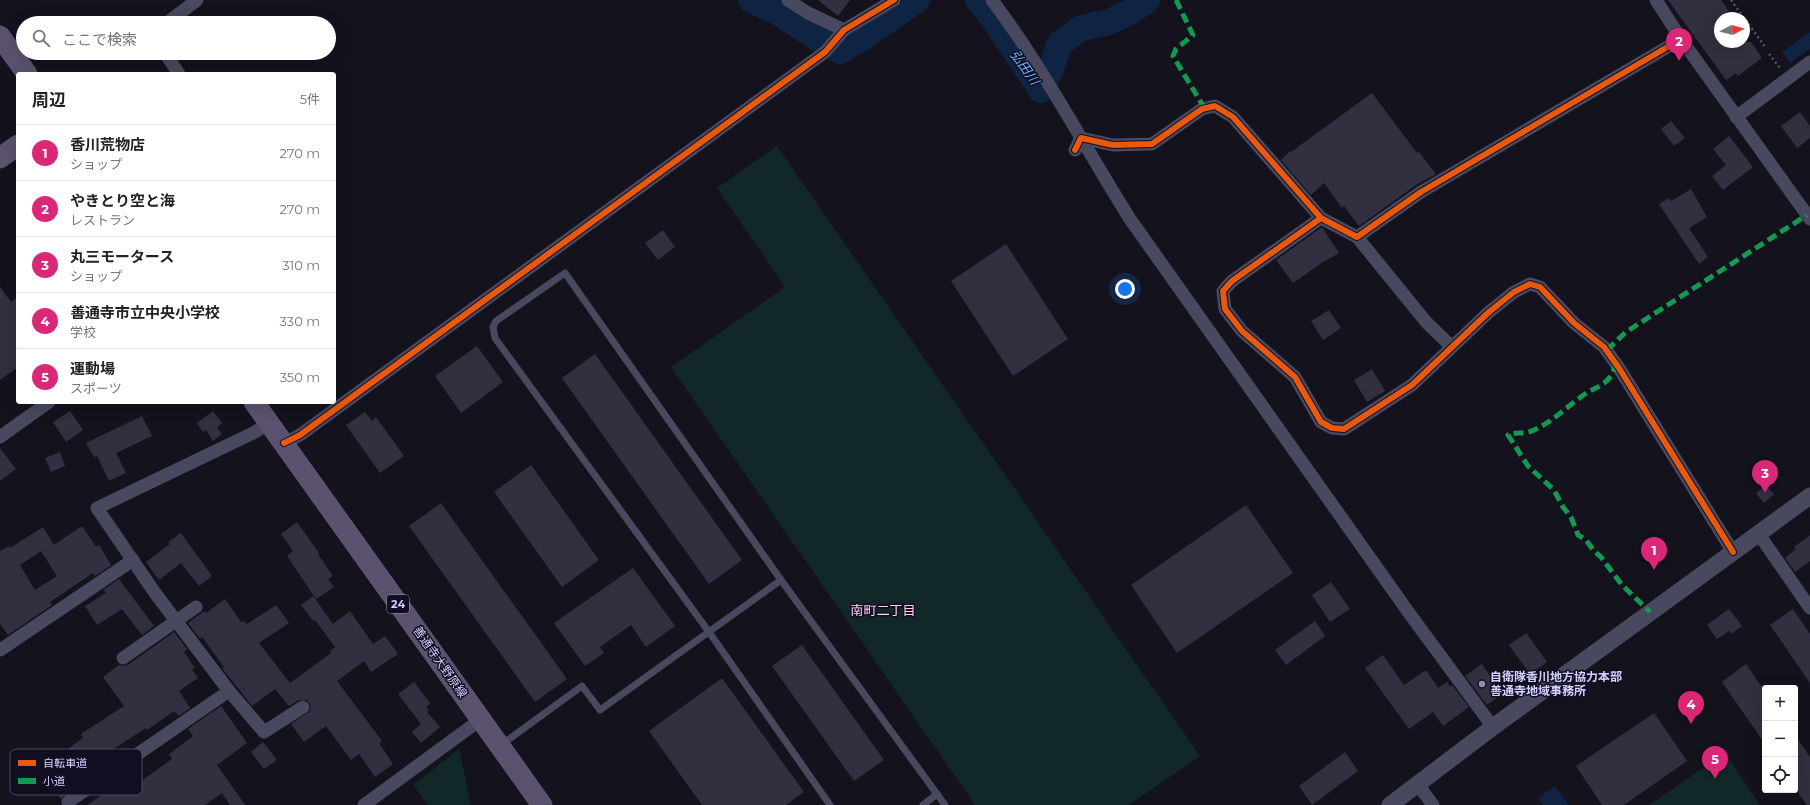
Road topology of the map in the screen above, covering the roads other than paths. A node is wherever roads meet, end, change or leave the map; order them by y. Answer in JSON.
{"nodes":[{"id":1,"x":197,"y":0,"type":"edge"},
{"id":2,"x":788,"y":0,"type":"edge"},
{"id":3,"x":894,"y":0,"type":"edge"},
{"id":4,"x":992,"y":0,"type":"edge"},
{"id":5,"x":1656,"y":0,"type":"edge"},
{"id":6,"x":176,"y":16,"type":"edge"},
{"id":7,"x":841,"y":33,"type":"junction"},
{"id":8,"x":0,"y":36,"type":"edge"},
{"id":9,"x":1681,"y":39,"type":"junction"},
{"id":10,"x":16,"y":59,"type":"edge"},
{"id":11,"x":16,"y":60,"type":"edge"},
{"id":12,"x":170,"y":60,"type":"edge"},
{"id":13,"x":1810,"y":62,"type":"edge"},
{"id":14,"x":25,"y":72,"type":"edge"},
{"id":15,"x":178,"y":72,"type":"edge"},
{"id":16,"x":1736,"y":117,"type":"junction"},
{"id":17,"x":1081,"y":138,"type":"junction"},
{"id":18,"x":16,"y":146,"type":"edge"},
{"id":19,"x":1075,"y":150,"type":"dead end"},
{"id":20,"x":0,"y":158,"type":"edge"},
{"id":21,"x":1321,"y":218,"type":"junction"},
{"id":22,"x":1810,"y":219,"type":"edge"},
{"id":23,"x":1357,"y":237,"type":"junction"},
{"id":24,"x":1451,"y":346,"type":"junction"},
{"id":25,"x":46,"y":404,"type":"edge"},
{"id":26,"x":255,"y":404,"type":"edge"},
{"id":27,"x":269,"y":423,"type":"junction"},
{"id":28,"x":0,"y":437,"type":"edge"},
{"id":29,"x":284,"y":443,"type":"junction"},
{"id":30,"x":1810,"y":496,"type":"edge"},
{"id":31,"x":1758,"y":533,"type":"junction"},
{"id":32,"x":1733,"y":552,"type":"junction"},
{"id":33,"x":133,"y":560,"type":"junction"},
{"id":34,"x":781,"y":580,"type":"junction"},
{"id":35,"x":196,"y":607,"type":"dead end"},
{"id":36,"x":1810,"y":608,"type":"edge"},
{"id":37,"x":176,"y":621,"type":"junction"},
{"id":38,"x":709,"y":632,"type":"junction"},
{"id":39,"x":1,"y":648,"type":"edge"},
{"id":40,"x":123,"y":658,"type":"dead end"},
{"id":41,"x":229,"y":691,"type":"junction"},
{"id":42,"x":303,"y":707,"type":"dead end"},
{"id":43,"x":480,"y":720,"type":"junction"},
{"id":44,"x":1492,"y":727,"type":"junction"},
{"id":45,"x":500,"y":745,"type":"junction"},
{"id":46,"x":142,"y":751,"type":"edge"},
{"id":47,"x":1418,"y":785,"type":"junction"},
{"id":48,"x":937,"y":794,"type":"junction"},
{"id":49,"x":78,"y":795,"type":"edge"},
{"id":50,"x":68,"y":802,"type":"dead end"},
{"id":51,"x":364,"y":805,"type":"edge"},
{"id":52,"x":542,"y":805,"type":"edge"},
{"id":53,"x":830,"y":805,"type":"edge"},
{"id":54,"x":923,"y":805,"type":"edge"},
{"id":55,"x":945,"y":805,"type":"edge"},
{"id":56,"x":1390,"y":805,"type":"edge"},
{"id":57,"x":1432,"y":805,"type":"edge"}],
"edges":[{"from":1,"to":6,"type":"street"},
{"from":2,"to":7,"type":"street"},
{"from":3,"to":7,"type":"street"},
{"from":4,"to":17,"type":"street"},
{"from":5,"to":9,"type":"street"},
{"from":7,"to":29,"type":"street"},
{"from":8,"to":10,"type":"main road"},
{"from":9,"to":16,"type":"street"},
{"from":9,"to":23,"type":"street"},
{"from":11,"to":14,"type":"main road"},
{"from":12,"to":15,"type":"street"},
{"from":13,"to":16,"type":"street"},
{"from":16,"to":22,"type":"street"},
{"from":17,"to":19,"type":"street"},
{"from":17,"to":21,"type":"street"},
{"from":17,"to":44,"type":"street"},
{"from":18,"to":20,"type":"main road"},
{"from":21,"to":23,"type":"street"},
{"from":21,"to":24,"type":"street"},
{"from":23,"to":24,"type":"street"},
{"from":24,"to":32,"type":"street"},
{"from":25,"to":28,"type":"street"},
{"from":26,"to":27,"type":"main road","name":"善通寺大野原線","number":"24"},
{"from":27,"to":29,"type":"main road","name":"善通寺大野原線","number":"24"},
{"from":27,"to":33,"type":"street"},
{"from":29,"to":43,"type":"main road","name":"善通寺大野原線","number":"24"},
{"from":30,"to":31,"type":"street"},
{"from":31,"to":32,"type":"street"},
{"from":31,"to":36,"type":"street"},
{"from":32,"to":44,"type":"street"},
{"from":33,"to":37,"type":"street"},
{"from":33,"to":39,"type":"street"},
{"from":34,"to":38,"type":"lane"},
{"from":34,"to":38,"type":"lane"},
{"from":34,"to":48,"type":"lane"},
{"from":35,"to":37,"type":"street"},
{"from":37,"to":40,"type":"street"},
{"from":37,"to":41,"type":"street"},
{"from":38,"to":45,"type":"lane"},
{"from":38,"to":53,"type":"lane"},
{"from":41,"to":42,"type":"street"},
{"from":41,"to":46,"type":"street"},
{"from":43,"to":45,"type":"main road","name":"善通寺大野原線","number":"24"},
{"from":43,"to":51,"type":"street"},
{"from":44,"to":47,"type":"street"},
{"from":45,"to":52,"type":"main road","name":"善通寺大野原線","number":"24"},
{"from":47,"to":56,"type":"street"},
{"from":47,"to":57,"type":"street"},
{"from":48,"to":54,"type":"lane"},
{"from":48,"to":55,"type":"lane"},
{"from":49,"to":50,"type":"street"}]}
